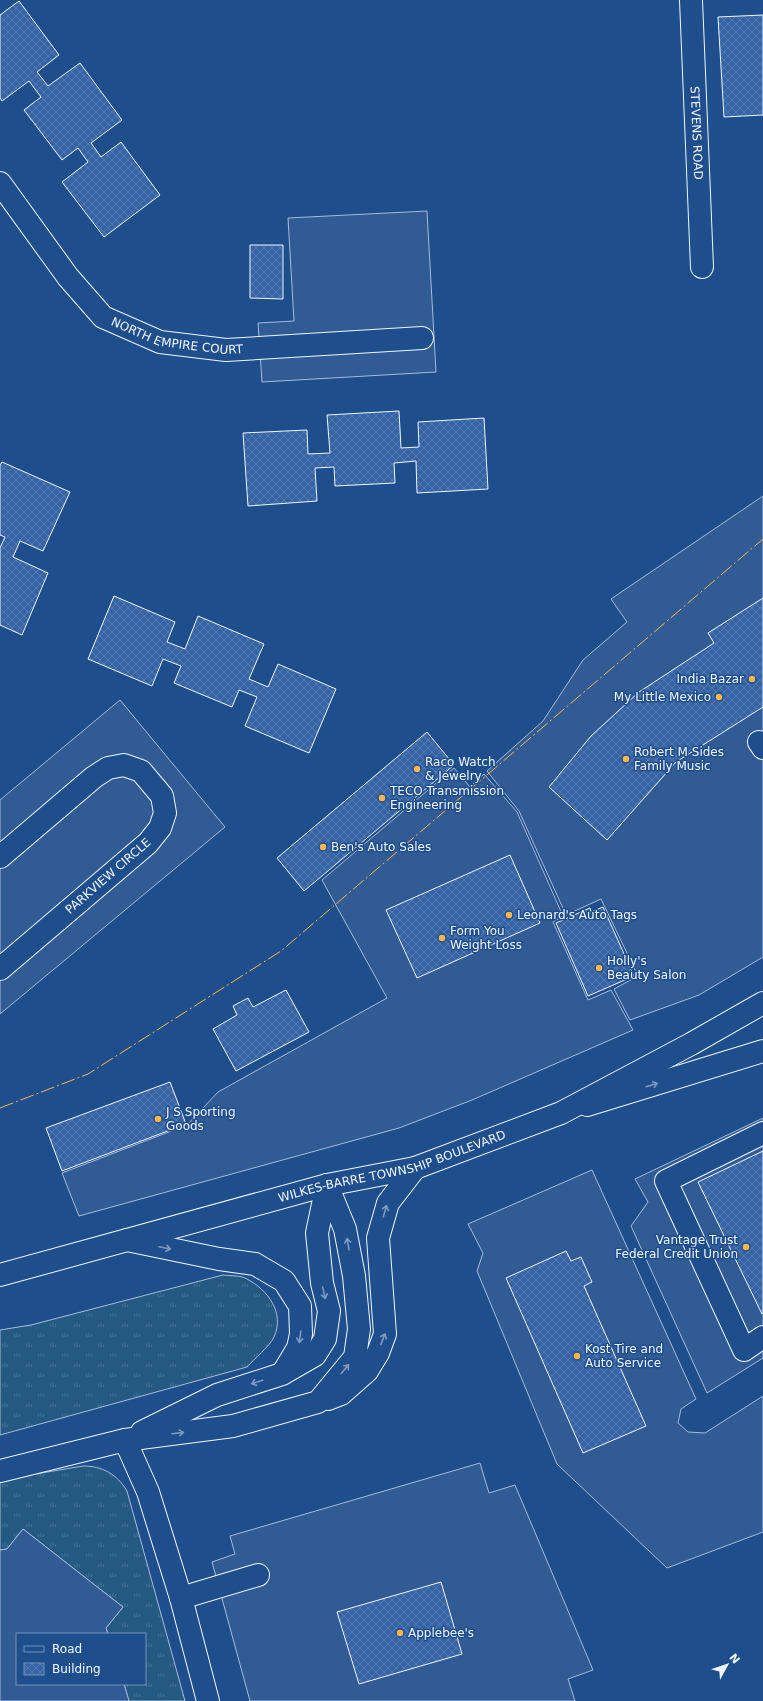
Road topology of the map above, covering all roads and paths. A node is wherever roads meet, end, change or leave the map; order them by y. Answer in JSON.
{"nodes":[{"id":1,"x":691,"y":0,"type":"edge"},
{"id":2,"x":0,"y":183,"type":"edge"},
{"id":3,"x":702,"y":267,"type":"dead end"},
{"id":4,"x":422,"y":338,"type":"dead end"},
{"id":5,"x":0,"y":856,"type":"edge"},
{"id":6,"x":0,"y":969,"type":"edge"},
{"id":7,"x":763,"y":1003,"type":"edge"},
{"id":8,"x":763,"y":1051,"type":"edge"},
{"id":9,"x":561,"y":1113,"type":"junction"},
{"id":10,"x":763,"y":1133,"type":"edge"},
{"id":11,"x":415,"y":1168,"type":"junction"},
{"id":12,"x":326,"y":1185,"type":"junction"},
{"id":13,"x":127,"y":1240,"type":"junction"},
{"id":14,"x":0,"y":1275,"type":"edge"},
{"id":15,"x":761,"y":1342,"type":"edge"},
{"id":16,"x":282,"y":1374,"type":"junction"},
{"id":17,"x":318,"y":1402,"type":"junction"},
{"id":18,"x":125,"y":1440,"type":"junction"},
{"id":19,"x":0,"y":1471,"type":"edge"},
{"id":20,"x":258,"y":1575,"type":"dead end"},
{"id":21,"x":181,"y":1598,"type":"junction"},
{"id":22,"x":208,"y":1701,"type":"edge"}],
"edges":[{"from":1,"to":3,"type":"street","name":"STEVENS ROAD"},
{"from":2,"to":4,"type":"street","name":"NORTH EMPIRE COURT"},
{"from":5,"to":6,"type":"street","name":"PARKVIEW CIRCLE"},
{"from":7,"to":9,"type":"street","name":"WILKES-BARRE TOWNSHIP BOULEVARD"},
{"from":9,"to":8,"type":"street","one_way":true},
{"from":9,"to":11,"type":"street","name":"WILKES-BARRE TOWNSHIP BOULEVARD"},
{"from":10,"to":15,"type":"street"},
{"from":11,"to":12,"type":"street","name":"WILKES-BARRE TOWNSHIP BOULEVARD"},
{"from":17,"to":11,"type":"street","one_way":true},
{"from":12,"to":13,"type":"street","name":"WILKES-BARRE TOWNSHIP BOULEVARD"},
{"from":12,"to":16,"type":"street","one_way":true},
{"from":17,"to":12,"type":"street","one_way":true},
{"from":13,"to":14,"type":"street","name":"WILKES-BARRE TOWNSHIP BOULEVARD"},
{"from":13,"to":16,"type":"street","one_way":true},
{"from":16,"to":18,"type":"street","one_way":true},
{"from":18,"to":17,"type":"street","one_way":true},
{"from":18,"to":19,"type":"street"},
{"from":18,"to":21,"type":"street"},
{"from":20,"to":21,"type":"street"},
{"from":21,"to":22,"type":"street"}]}
